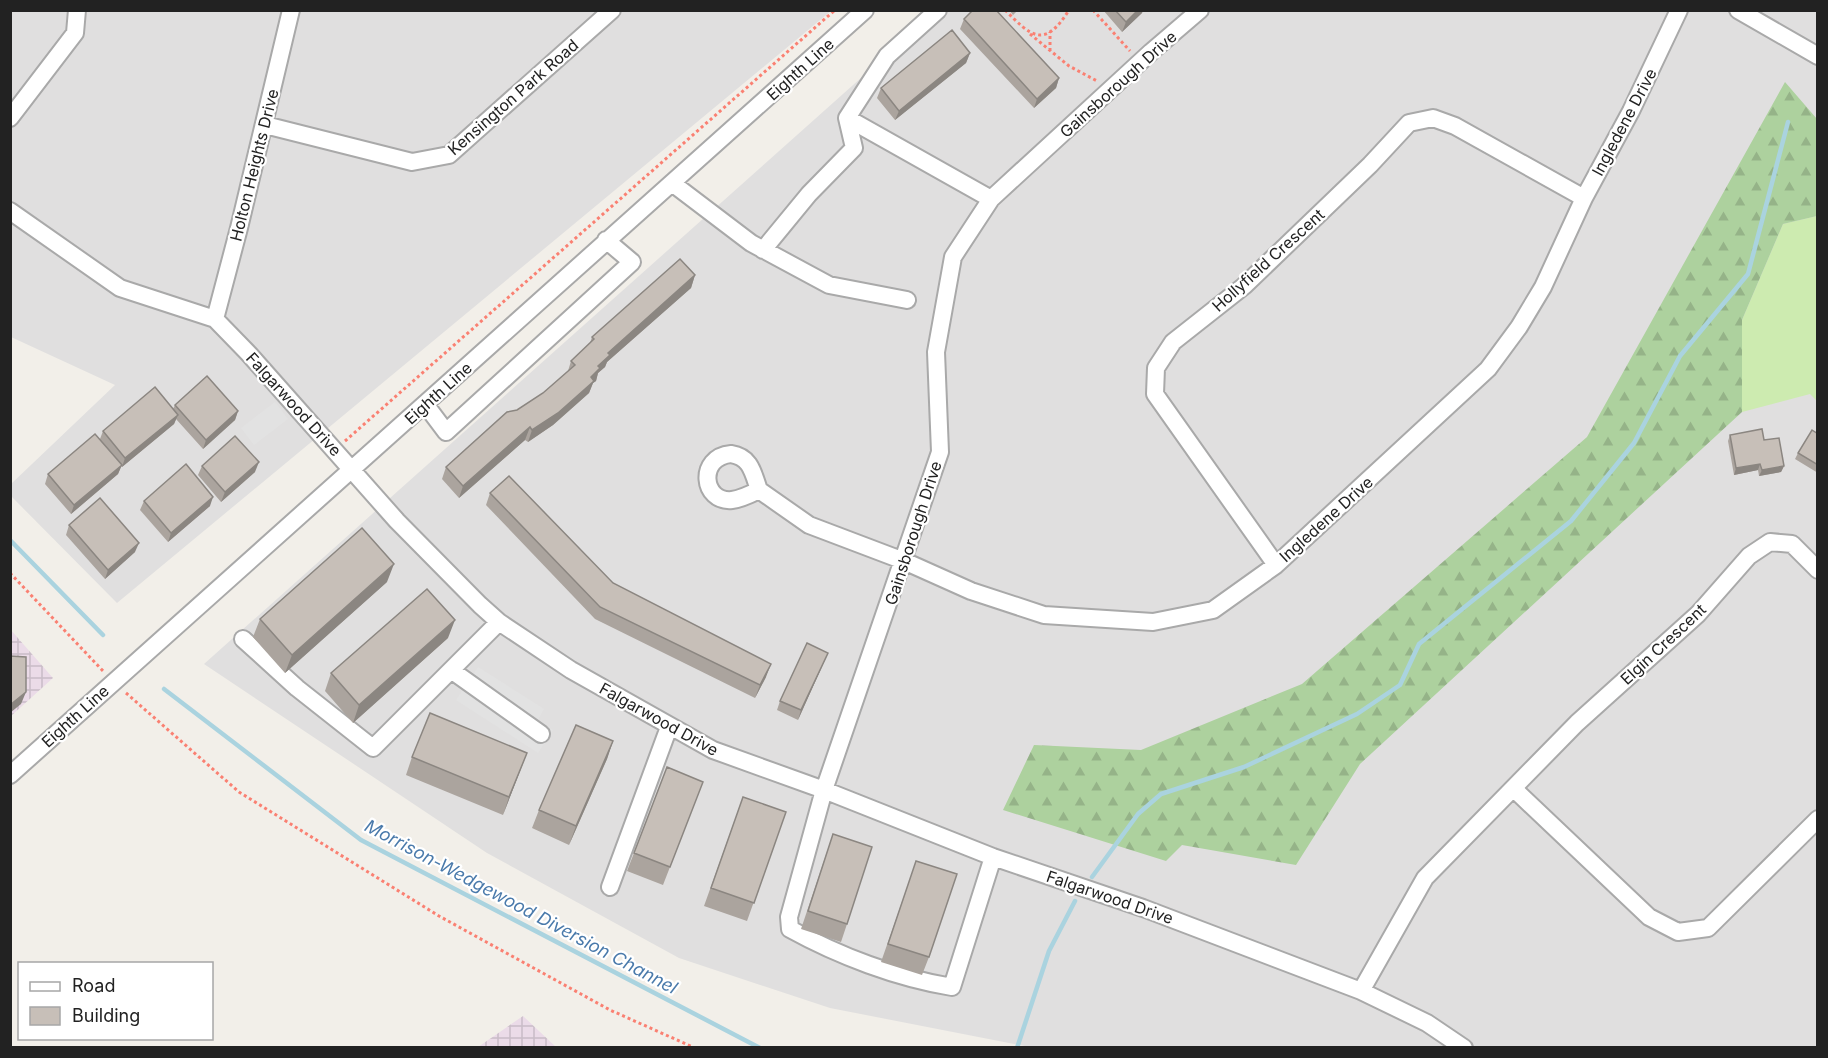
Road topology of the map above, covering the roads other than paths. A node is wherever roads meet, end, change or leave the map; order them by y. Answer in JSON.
{"nodes":[{"id":1,"x":77,"y":10,"type":"edge"},
{"id":2,"x":291,"y":10,"type":"edge"},
{"id":3,"x":612,"y":10,"type":"edge"},
{"id":4,"x":865,"y":10,"type":"edge"},
{"id":5,"x":938,"y":10,"type":"edge"},
{"id":6,"x":1200,"y":10,"type":"edge"},
{"id":7,"x":1678,"y":10,"type":"edge"},
{"id":8,"x":1738,"y":10,"type":"edge"},
{"id":9,"x":1818,"y":56,"type":"edge"},
{"id":10,"x":10,"y":118,"type":"edge"},
{"id":11,"x":847,"y":118,"type":"junction"},
{"id":12,"x":265,"y":125,"type":"junction"},
{"id":13,"x":672,"y":183,"type":"junction"},
{"id":14,"x":1584,"y":198,"type":"junction"},
{"id":15,"x":991,"y":199,"type":"junction"},
{"id":16,"x":10,"y":212,"type":"edge"},
{"id":17,"x":606,"y":240,"type":"junction"},
{"id":18,"x":763,"y":250,"type":"junction"},
{"id":19,"x":907,"y":300,"type":"dead end"},
{"id":20,"x":215,"y":319,"type":"junction"},
{"id":21,"x":425,"y":404,"type":"junction"},
{"id":22,"x":353,"y":470,"type":"junction"},
{"id":23,"x":759,"y":490,"type":"dead end"},
{"id":24,"x":904,"y":561,"type":"junction"},
{"id":25,"x":1276,"y":565,"type":"junction"},
{"id":26,"x":1818,"y":570,"type":"edge"},
{"id":27,"x":499,"y":621,"type":"junction"},
{"id":28,"x":243,"y":639,"type":"dead end"},
{"id":29,"x":452,"y":669,"type":"junction"},
{"id":30,"x":669,"y":727,"type":"junction"},
{"id":31,"x":541,"y":734,"type":"dead end"},
{"id":32,"x":10,"y":775,"type":"edge"},
{"id":33,"x":1514,"y":789,"type":"junction"},
{"id":34,"x":824,"y":790,"type":"junction"},
{"id":35,"x":1818,"y":819,"type":"edge"},
{"id":36,"x":993,"y":857,"type":"junction"},
{"id":37,"x":610,"y":887,"type":"dead end"},
{"id":38,"x":1361,"y":991,"type":"junction"},
{"id":39,"x":1464,"y":1047,"type":"edge"}],
"edges":[{"from":1,"to":10,"type":"street"},
{"from":2,"to":12,"type":"street","name":"Holton Heights Drive"},
{"from":3,"to":12,"type":"street","name":"Kensington Park Road"},
{"from":4,"to":13,"type":"street","name":"Eighth Line"},
{"from":5,"to":11,"type":"street"},
{"from":6,"to":15,"type":"street","name":"Gainsborough Drive"},
{"from":7,"to":14,"type":"street","name":"Ingledene Drive"},
{"from":8,"to":9,"type":"street"},
{"from":11,"to":15,"type":"street"},
{"from":11,"to":18,"type":"street"},
{"from":12,"to":20,"type":"street","name":"Holton Heights Drive"},
{"from":13,"to":17,"type":"street","name":"Eighth Line"},
{"from":13,"to":18,"type":"street"},
{"from":14,"to":25,"type":"street","name":"Ingledene Drive"},
{"from":14,"to":25,"type":"street","name":"Hollyfield Crescent"},
{"from":15,"to":24,"type":"street","name":"Gainsborough Drive"},
{"from":16,"to":20,"type":"street","name":"Falgarwood Drive"},
{"from":17,"to":21,"type":"street","name":"Eighth Line"},
{"from":17,"to":21,"type":"street"},
{"from":18,"to":19,"type":"street"},
{"from":20,"to":22,"type":"street","name":"Falgarwood Drive"},
{"from":21,"to":22,"type":"street","name":"Eighth Line"},
{"from":22,"to":27,"type":"street","name":"Falgarwood Drive"},
{"from":22,"to":32,"type":"street","name":"Eighth Line"},
{"from":23,"to":24,"type":"street","name":"Ingledene Drive"},
{"from":24,"to":25,"type":"street","name":"Ingledene Drive"},
{"from":24,"to":34,"type":"street","name":"Gainsborough Drive"},
{"from":26,"to":33,"type":"street","name":"Elgin Crescent"},
{"from":27,"to":29,"type":"street"},
{"from":27,"to":30,"type":"street","name":"Falgarwood Drive"},
{"from":28,"to":29,"type":"street"},
{"from":29,"to":31,"type":"street"},
{"from":30,"to":34,"type":"street","name":"Falgarwood Drive"},
{"from":30,"to":37,"type":"street"},
{"from":33,"to":35,"type":"street"},
{"from":33,"to":38,"type":"street","name":"Elgin Crescent"},
{"from":34,"to":36,"type":"street","name":"Falgarwood Drive"},
{"from":34,"to":36,"type":"street","name":"Gainsborough Drive"},
{"from":36,"to":38,"type":"street","name":"Falgarwood Drive"},
{"from":38,"to":39,"type":"street","name":"Falgarwood Drive"}]}
